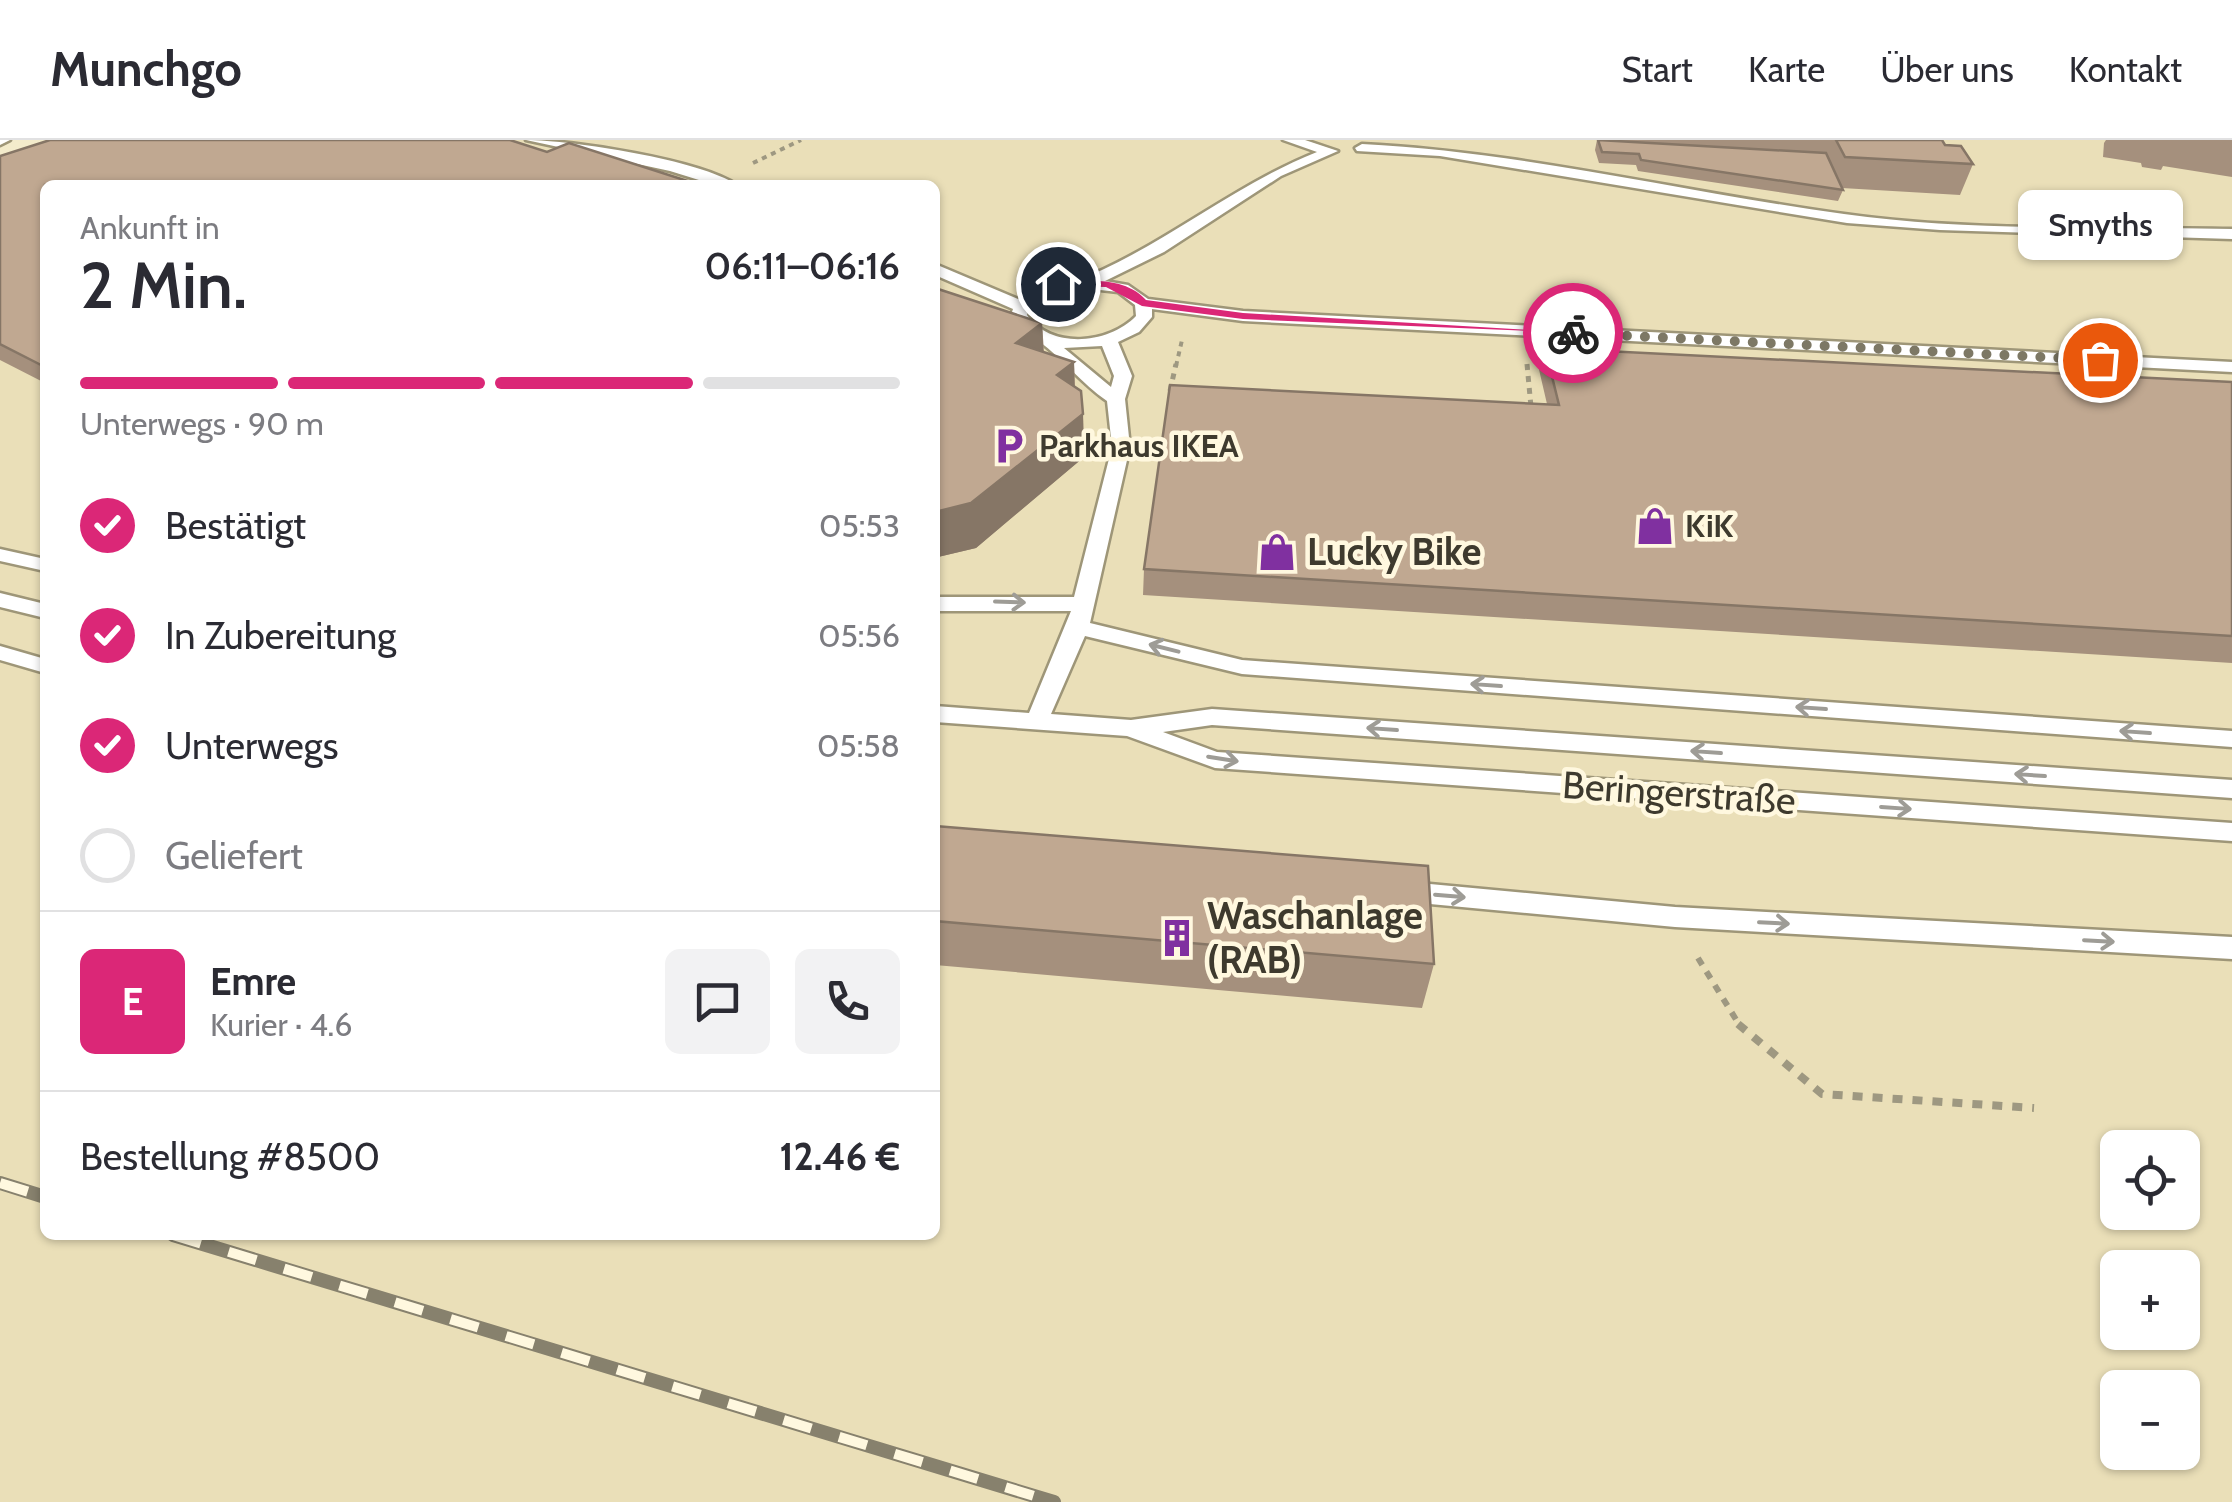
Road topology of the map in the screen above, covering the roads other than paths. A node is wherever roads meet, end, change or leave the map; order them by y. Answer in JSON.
{"nodes":[{"id":1,"x":533,"y":140,"type":"edge"},
{"id":2,"x":1378,"y":140,"type":"edge"},
{"id":3,"x":1404,"y":140,"type":"edge"},
{"id":4,"x":1295,"y":143,"type":"edge"},
{"id":5,"x":1362,"y":148,"type":"junction"},
{"id":6,"x":1331,"y":151,"type":"junction"},
{"id":7,"x":1440,"y":152,"type":"junction"},
{"id":8,"x":18,"y":153,"type":"edge"},
{"id":9,"x":0,"y":158,"type":"edge"},
{"id":10,"x":1276,"y":173,"type":"junction"},
{"id":11,"x":714,"y":180,"type":"edge"},
{"id":12,"x":2232,"y":234,"type":"edge"},
{"id":13,"x":1159,"y":249,"type":"junction"},
{"id":14,"x":940,"y":271,"type":"edge"},
{"id":15,"x":962,"y":280,"type":"junction"},
{"id":16,"x":1091,"y":282,"type":"junction"},
{"id":17,"x":1043,"y":288,"type":"junction"},
{"id":18,"x":1122,"y":288,"type":"junction"},
{"id":19,"x":1142,"y":303,"type":"junction"},
{"id":20,"x":1020,"y":306,"type":"junction"},
{"id":21,"x":1243,"y":316,"type":"junction"},
{"id":22,"x":1140,"y":324,"type":"junction"},
{"id":23,"x":1044,"y":336,"type":"junction"},
{"id":24,"x":1108,"y":340,"type":"junction"},
{"id":25,"x":2232,"y":367,"type":"edge"},
{"id":26,"x":1116,"y":400,"type":"junction"},
{"id":27,"x":0,"y":555,"type":"edge"},
{"id":28,"x":40,"y":564,"type":"edge"},
{"id":29,"x":0,"y":600,"type":"edge"},
{"id":30,"x":940,"y":604,"type":"edge"},
{"id":31,"x":40,"y":610,"type":"edge"},
{"id":32,"x":1081,"y":616,"type":"junction"},
{"id":33,"x":0,"y":653,"type":"edge"},
{"id":34,"x":40,"y":665,"type":"edge"},
{"id":35,"x":940,"y":714,"type":"edge"},
{"id":36,"x":1036,"y":722,"type":"junction"},
{"id":37,"x":1131,"y":728,"type":"junction"},
{"id":38,"x":2232,"y":739,"type":"edge"},
{"id":39,"x":2232,"y":789,"type":"edge"},
{"id":40,"x":2232,"y":832,"type":"edge"},
{"id":41,"x":1363,"y":888,"type":"edge"},
{"id":42,"x":2232,"y":948,"type":"edge"}],
"edges":[{"from":1,"to":11,"type":"lane"},
{"from":2,"to":5,"type":"lane"},
{"from":3,"to":7,"type":"lane"},
{"from":4,"to":6,"type":"lane"},
{"from":4,"to":10,"type":"lane"},
{"from":5,"to":6,"type":"lane"},
{"from":5,"to":7,"type":"lane"},
{"from":6,"to":10,"type":"lane"},
{"from":7,"to":12,"type":"lane"},
{"from":8,"to":9,"type":"lane"},
{"from":10,"to":13,"type":"lane"},
{"from":13,"to":16,"type":"lane"},
{"from":13,"to":18,"type":"lane"},
{"from":14,"to":15,"type":"lane"},
{"from":15,"to":17,"type":"lane"},
{"from":15,"to":20,"type":"lane"},
{"from":16,"to":17,"type":"lane"},
{"from":16,"to":18,"type":"lane"},
{"from":17,"to":20,"type":"lane"},
{"from":18,"to":19,"type":"lane"},
{"from":19,"to":21,"type":"lane"},
{"from":19,"to":22,"type":"lane"},
{"from":20,"to":23,"type":"lane"},
{"from":21,"to":22,"type":"lane"},
{"from":21,"to":25,"type":"lane"},
{"from":22,"to":24,"type":"lane"},
{"from":23,"to":24,"type":"lane"},
{"from":23,"to":26,"type":"lane"},
{"from":24,"to":26,"type":"lane"},
{"from":26,"to":32,"type":"lane"},
{"from":27,"to":28,"type":"lane"},
{"from":29,"to":31,"type":"lane"},
{"from":30,"to":32,"type":"lane","one_way":true},
{"from":32,"to":36,"type":"lane"},
{"from":38,"to":32,"type":"lane","one_way":true},
{"from":33,"to":34,"type":"lane"},
{"from":35,"to":36,"type":"lane","name":"Beringerstraße"},
{"from":36,"to":37,"type":"lane","name":"Beringerstraße"},
{"from":39,"to":37,"type":"lane","name":"Beringerstraße","one_way":true},
{"from":37,"to":40,"type":"lane","name":"Beringerstraße","one_way":true},
{"from":41,"to":42,"type":"lane","one_way":true}]}
